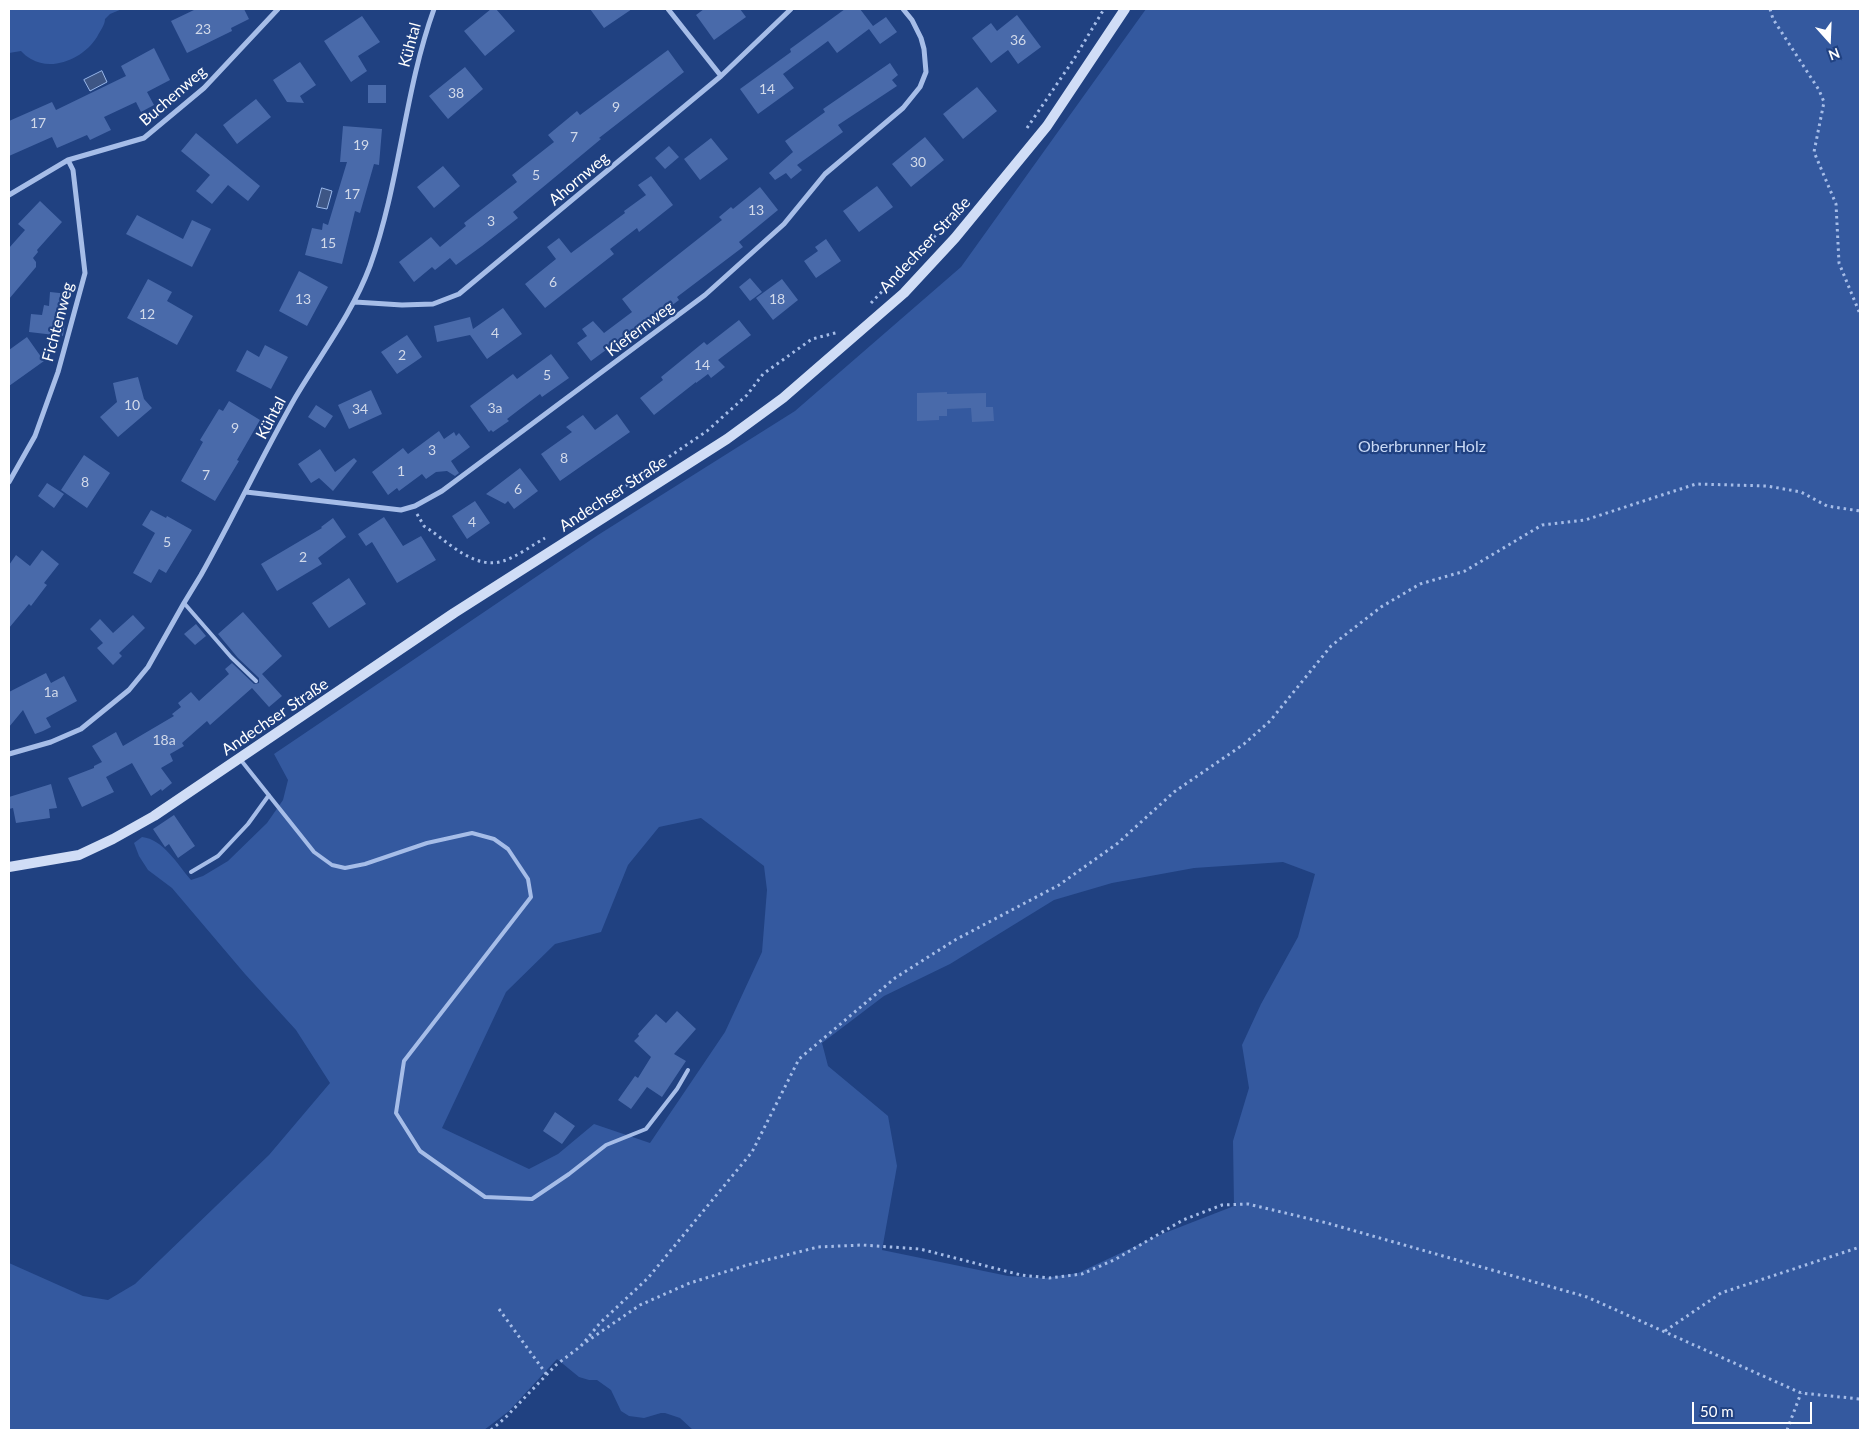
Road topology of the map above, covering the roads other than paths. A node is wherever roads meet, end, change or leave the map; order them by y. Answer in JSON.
{"nodes":[{"id":1,"x":278,"y":9,"type":"edge"},
{"id":2,"x":434,"y":9,"type":"edge"},
{"id":3,"x":668,"y":9,"type":"edge"},
{"id":4,"x":791,"y":9,"type":"edge"},
{"id":5,"x":903,"y":9,"type":"edge"},
{"id":6,"x":1125,"y":9,"type":"edge"},
{"id":7,"x":721,"y":76,"type":"junction"},
{"id":8,"x":68,"y":160,"type":"junction"},
{"id":9,"x":9,"y":195,"type":"edge"},
{"id":10,"x":355,"y":302,"type":"junction"},
{"id":11,"x":9,"y":482,"type":"edge"},
{"id":12,"x":246,"y":492,"type":"junction"},
{"id":13,"x":184,"y":603,"type":"junction"},
{"id":14,"x":256,"y":682,"type":"dead end"},
{"id":15,"x":9,"y":754,"type":"edge"},
{"id":16,"x":240,"y":759,"type":"junction"},
{"id":17,"x":268,"y":795,"type":"junction"},
{"id":18,"x":9,"y":867,"type":"edge"},
{"id":19,"x":191,"y":872,"type":"dead end"},
{"id":20,"x":688,"y":1070,"type":"dead end"}],
"edges":[{"from":1,"to":8,"type":"street","name":"Buchenweg"},
{"from":2,"to":10,"type":"street","name":"Kühtal"},
{"from":3,"to":7,"type":"street"},
{"from":4,"to":7,"type":"street","name":"Ahornweg"},
{"from":5,"to":12,"type":"street","name":"Kiefernweg"},
{"from":6,"to":16,"type":"street","name":"Andechser Straße"},
{"from":7,"to":10,"type":"street","name":"Ahornweg"},
{"from":8,"to":9,"type":"street","name":"Buchenweg"},
{"from":8,"to":11,"type":"street","name":"Fichtenweg"},
{"from":10,"to":12,"type":"street","name":"Kühtal"},
{"from":12,"to":13,"type":"street","name":"Kühtal"},
{"from":13,"to":14,"type":"lane"},
{"from":13,"to":15,"type":"street","name":"Kühtal"},
{"from":16,"to":17,"type":"lane"},
{"from":16,"to":18,"type":"street","name":"Andechser Straße"},
{"from":17,"to":19,"type":"lane"},
{"from":17,"to":20,"type":"lane"}]}
